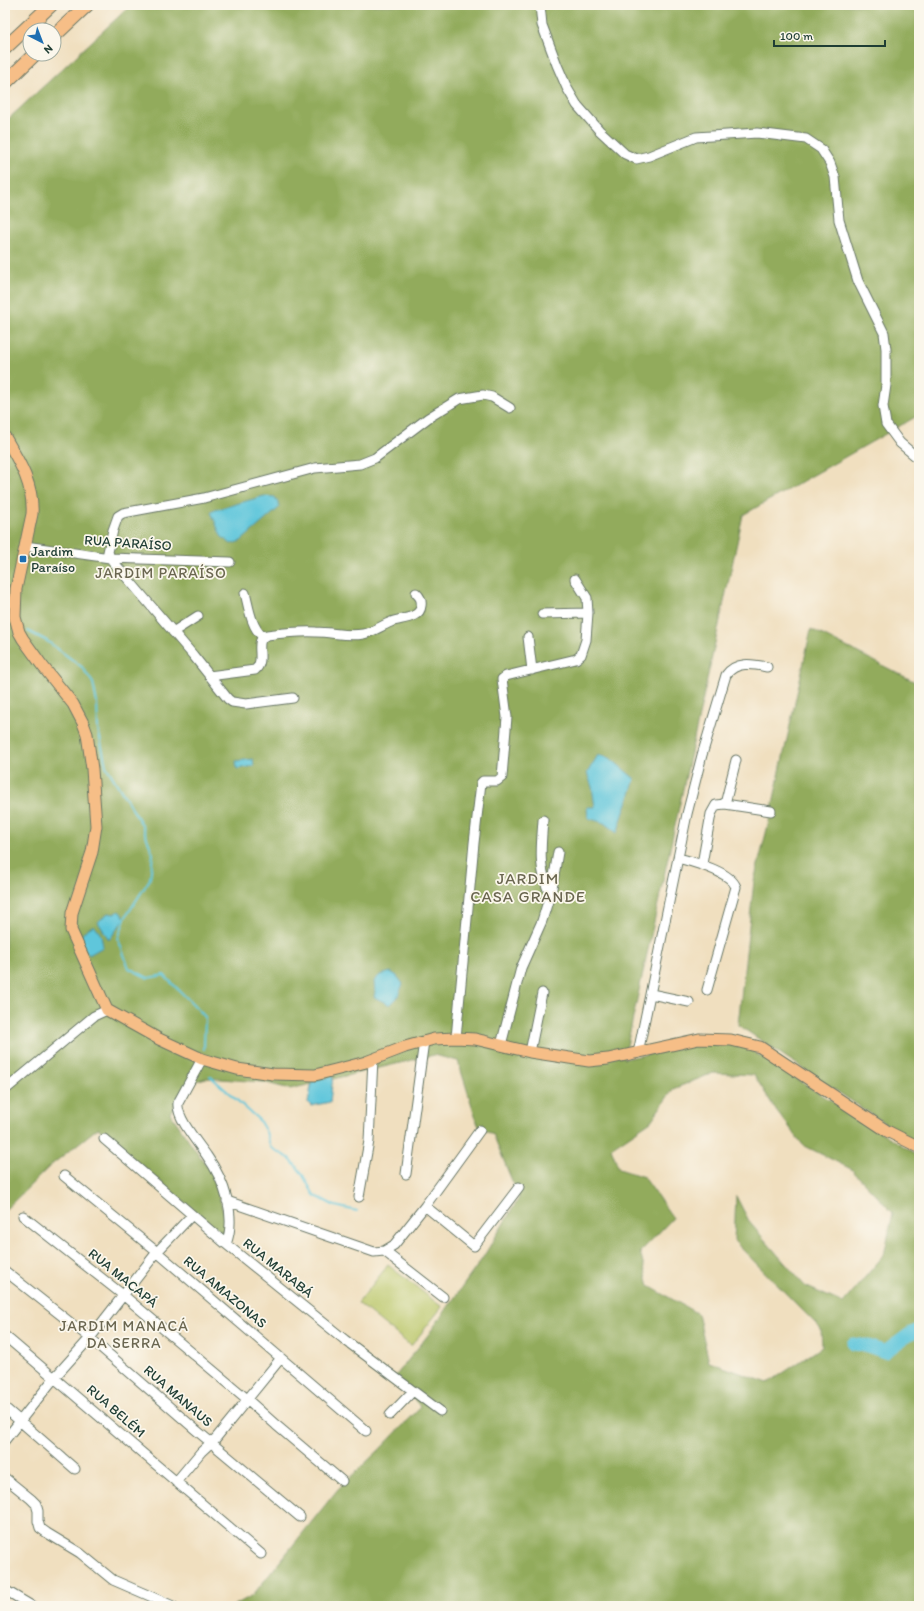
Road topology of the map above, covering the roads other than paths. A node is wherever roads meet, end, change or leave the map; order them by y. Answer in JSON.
{"nodes":[{"id":1,"x":51,"y":5,"type":"edge"},
{"id":2,"x":87,"y":5,"type":"edge"},
{"id":3,"x":540,"y":5,"type":"edge"},
{"id":4,"x":62,"y":28,"type":"edge"},
{"id":5,"x":5,"y":48,"type":"edge"},
{"id":6,"x":27,"y":62,"type":"edge"},
{"id":7,"x":5,"y":83,"type":"edge"},
{"id":8,"x":510,"y":408,"type":"dead end"},
{"id":9,"x":5,"y":437,"type":"edge"},
{"id":10,"x":919,"y":458,"type":"edge"},
{"id":11,"x":25,"y":546,"type":"junction"},
{"id":12,"x":110,"y":558,"type":"junction"},
{"id":13,"x":230,"y":562,"type":"dead end"},
{"id":14,"x":575,"y":579,"type":"dead end"},
{"id":15,"x":245,"y":593,"type":"dead end"},
{"id":16,"x":416,"y":593,"type":"dead end"},
{"id":17,"x":588,"y":613,"type":"junction"},
{"id":18,"x":542,"y":614,"type":"dead end"},
{"id":19,"x":198,"y":616,"type":"dead end"},
{"id":20,"x":172,"y":632,"type":"junction"},
{"id":21,"x":262,"y":636,"type":"junction"},
{"id":22,"x":528,"y":637,"type":"dead end"},
{"id":23,"x":767,"y":667,"type":"dead end"},
{"id":24,"x":532,"y":670,"type":"junction"},
{"id":25,"x":209,"y":676,"type":"junction"},
{"id":26,"x":293,"y":698,"type":"dead end"},
{"id":27,"x":736,"y":760,"type":"dead end"},
{"id":28,"x":725,"y":804,"type":"junction"},
{"id":29,"x":771,"y":811,"type":"dead end"},
{"id":30,"x":543,"y":820,"type":"dead end"},
{"id":31,"x":558,"y":852,"type":"dead end"},
{"id":32,"x":678,"y":858,"type":"junction"},
{"id":33,"x":702,"y":864,"type":"junction"},
{"id":34,"x":550,"y":894,"type":"junction"},
{"id":35,"x":707,"y":990,"type":"dead end"},
{"id":36,"x":542,"y":993,"type":"dead end"},
{"id":37,"x":651,"y":994,"type":"junction"},
{"id":38,"x":689,"y":1002,"type":"dead end"},
{"id":39,"x":107,"y":1010,"type":"junction"},
{"id":40,"x":456,"y":1038,"type":"junction"},
{"id":41,"x":424,"y":1041,"type":"junction"},
{"id":42,"x":501,"y":1045,"type":"junction"},
{"id":43,"x":530,"y":1052,"type":"junction"},
{"id":44,"x":638,"y":1053,"type":"junction"},
{"id":45,"x":202,"y":1059,"type":"junction"},
{"id":46,"x":373,"y":1059,"type":"junction"},
{"id":47,"x":5,"y":1090,"type":"edge"},
{"id":48,"x":480,"y":1130,"type":"dead end"},
{"id":49,"x":104,"y":1139,"type":"dead end"},
{"id":50,"x":919,"y":1147,"type":"edge"},
{"id":51,"x":406,"y":1174,"type":"dead end"},
{"id":52,"x":64,"y":1176,"type":"dead end"},
{"id":53,"x":519,"y":1187,"type":"dead end"},
{"id":54,"x":359,"y":1197,"type":"dead end"},
{"id":55,"x":227,"y":1201,"type":"junction"},
{"id":56,"x":425,"y":1206,"type":"junction"},
{"id":57,"x":192,"y":1215,"type":"junction"},
{"id":58,"x":23,"y":1216,"type":"dead end"},
{"id":59,"x":226,"y":1244,"type":"junction"},
{"id":60,"x":384,"y":1251,"type":"junction"},
{"id":61,"x":157,"y":1252,"type":"junction"},
{"id":62,"x":5,"y":1271,"type":"edge"},
{"id":63,"x":123,"y":1295,"type":"junction"},
{"id":64,"x":443,"y":1297,"type":"dead end"},
{"id":65,"x":5,"y":1336,"type":"edge"},
{"id":66,"x":90,"y":1338,"type":"junction"},
{"id":67,"x":281,"y":1358,"type":"junction"},
{"id":68,"x":55,"y":1377,"type":"junction"},
{"id":69,"x":413,"y":1391,"type":"junction"},
{"id":70,"x":247,"y":1399,"type":"junction"},
{"id":71,"x":5,"y":1408,"type":"edge"},
{"id":72,"x":440,"y":1411,"type":"dead end"},
{"id":73,"x":390,"y":1416,"type":"dead end"},
{"id":74,"x":19,"y":1421,"type":"junction"},
{"id":75,"x":366,"y":1431,"type":"dead end"},
{"id":76,"x":5,"y":1440,"type":"edge"},
{"id":77,"x":211,"y":1443,"type":"junction"},
{"id":78,"x":75,"y":1469,"type":"dead end"},
{"id":79,"x":5,"y":1478,"type":"edge"},
{"id":80,"x":342,"y":1481,"type":"dead end"},
{"id":81,"x":176,"y":1482,"type":"junction"},
{"id":82,"x":300,"y":1517,"type":"dead end"},
{"id":83,"x":261,"y":1554,"type":"dead end"},
{"id":84,"x":5,"y":1590,"type":"edge"},
{"id":85,"x":32,"y":1606,"type":"edge"},
{"id":86,"x":173,"y":1606,"type":"edge"}],
"edges":[{"from":1,"to":5,"type":"highway"},
{"from":2,"to":4,"type":"highway"},
{"from":3,"to":10,"type":"street"},
{"from":6,"to":7,"type":"highway"},
{"from":8,"to":12,"type":"street"},
{"from":9,"to":11,"type":"main road"},
{"from":11,"to":12,"type":"street","name":"RUA PARAÍSO"},
{"from":11,"to":39,"type":"main road"},
{"from":12,"to":13,"type":"street","name":"RUA PARAÍSO"},
{"from":12,"to":20,"type":"street"},
{"from":14,"to":17,"type":"street"},
{"from":15,"to":21,"type":"street"},
{"from":16,"to":21,"type":"street"},
{"from":17,"to":18,"type":"street"},
{"from":17,"to":24,"type":"street"},
{"from":19,"to":20,"type":"street"},
{"from":20,"to":25,"type":"street"},
{"from":21,"to":25,"type":"street"},
{"from":22,"to":24,"type":"street"},
{"from":23,"to":32,"type":"street"},
{"from":24,"to":40,"type":"street"},
{"from":25,"to":26,"type":"street"},
{"from":27,"to":28,"type":"street"},
{"from":28,"to":29,"type":"street"},
{"from":28,"to":33,"type":"street"},
{"from":30,"to":34,"type":"street"},
{"from":31,"to":34,"type":"street"},
{"from":32,"to":33,"type":"street"},
{"from":32,"to":37,"type":"street"},
{"from":33,"to":35,"type":"street"},
{"from":34,"to":42,"type":"street"},
{"from":36,"to":43,"type":"street"},
{"from":37,"to":38,"type":"street"},
{"from":37,"to":44,"type":"street"},
{"from":39,"to":45,"type":"main road"},
{"from":39,"to":47,"type":"street"},
{"from":40,"to":41,"type":"main road"},
{"from":40,"to":42,"type":"main road"},
{"from":41,"to":46,"type":"main road"},
{"from":41,"to":51,"type":"street"},
{"from":42,"to":43,"type":"main road"},
{"from":43,"to":44,"type":"main road"},
{"from":44,"to":50,"type":"main road"},
{"from":45,"to":46,"type":"main road"},
{"from":45,"to":55,"type":"street"},
{"from":46,"to":54,"type":"street"},
{"from":48,"to":56,"type":"street"},
{"from":49,"to":57,"type":"street","name":"RUA MARABÁ"},
{"from":52,"to":61,"type":"street","name":"RUA AMAZONAS"},
{"from":53,"to":56,"type":"street"},
{"from":55,"to":59,"type":"street"},
{"from":55,"to":60,"type":"street"},
{"from":56,"to":60,"type":"street"},
{"from":57,"to":59,"type":"street","name":"RUA MARABÁ"},
{"from":57,"to":61,"type":"street"},
{"from":58,"to":63,"type":"street","name":"RUA MACAPÁ"},
{"from":59,"to":69,"type":"street","name":"RUA MARABÁ"},
{"from":60,"to":64,"type":"street"},
{"from":61,"to":63,"type":"street"},
{"from":61,"to":67,"type":"street","name":"RUA AMAZONAS"},
{"from":62,"to":66,"type":"street","name":"RUA MANAUS"},
{"from":63,"to":66,"type":"street"},
{"from":63,"to":70,"type":"street","name":"RUA MACAPÁ"},
{"from":65,"to":68,"type":"street","name":"RUA BELÉM"},
{"from":66,"to":68,"type":"street"},
{"from":66,"to":77,"type":"street","name":"RUA MANAUS"},
{"from":67,"to":70,"type":"street"},
{"from":67,"to":75,"type":"street","name":"RUA AMAZONAS"},
{"from":68,"to":74,"type":"street"},
{"from":68,"to":81,"type":"street","name":"RUA BELÉM"},
{"from":69,"to":72,"type":"street","name":"RUA MARABÁ"},
{"from":69,"to":73,"type":"street"},
{"from":70,"to":77,"type":"street"},
{"from":70,"to":80,"type":"street","name":"RUA MACAPÁ"},
{"from":71,"to":74,"type":"street"},
{"from":74,"to":76,"type":"street"},
{"from":74,"to":78,"type":"street"},
{"from":77,"to":81,"type":"street"},
{"from":77,"to":82,"type":"street","name":"RUA MANAUS"},
{"from":79,"to":86,"type":"street"},
{"from":81,"to":83,"type":"street","name":"RUA BELÉM"},
{"from":84,"to":85,"type":"street"}]}
